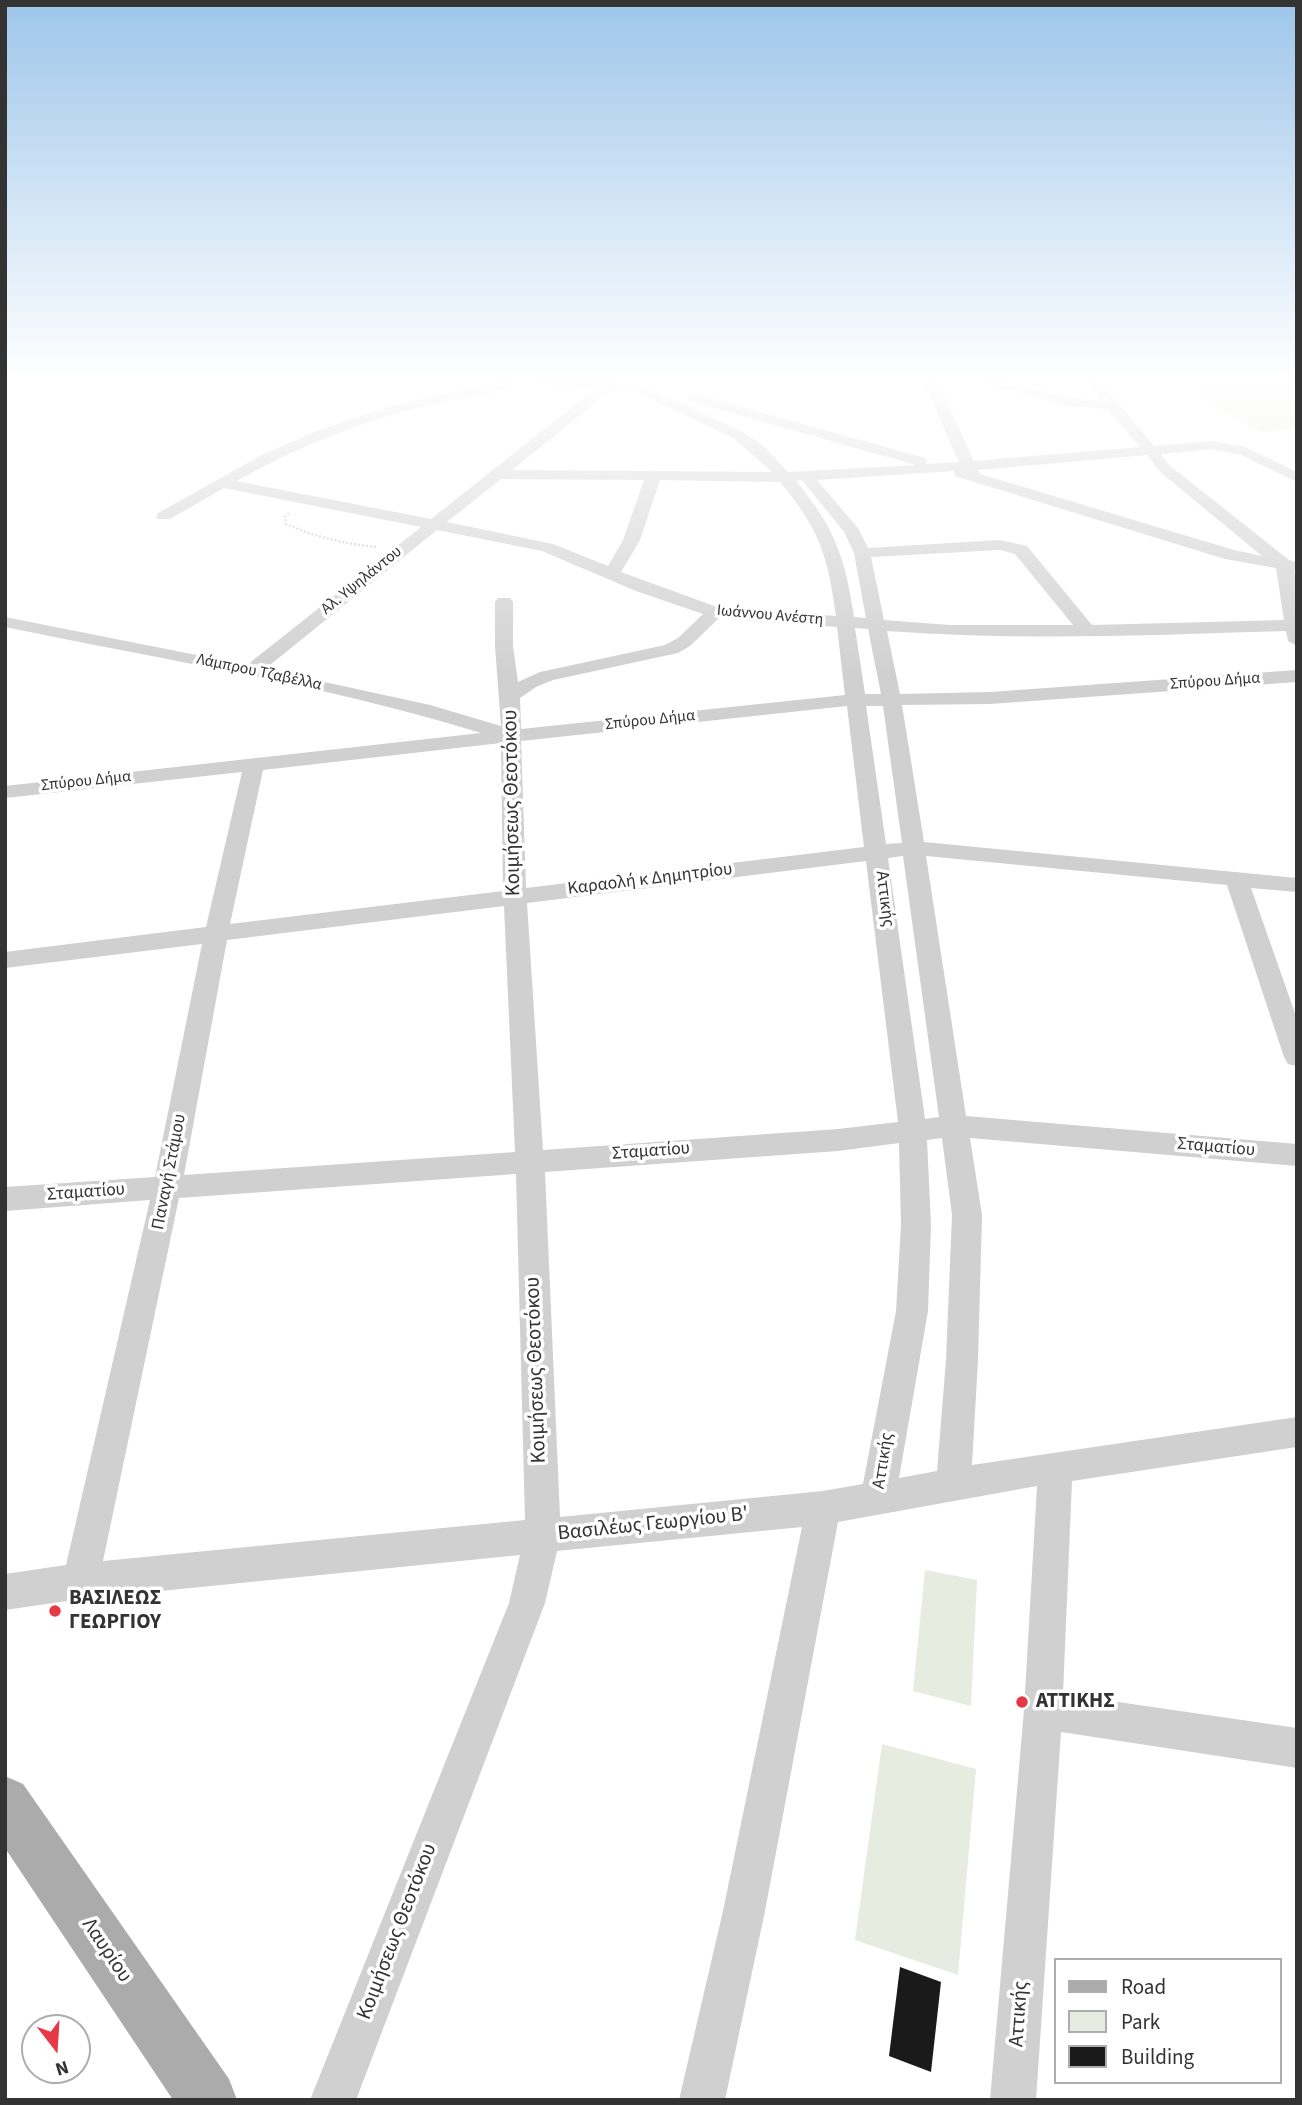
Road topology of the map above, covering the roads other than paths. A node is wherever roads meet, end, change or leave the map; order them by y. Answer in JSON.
{"nodes":[{"id":1,"x":229,"y":479,"type":"edge"},
{"id":2,"x":490,"y":479,"type":"edge"},
{"id":3,"x":652,"y":479,"type":"edge"},
{"id":4,"x":796,"y":479,"type":"edge"},
{"id":5,"x":797,"y":479,"type":"edge"},
{"id":6,"x":996,"y":479,"type":"edge"},
{"id":7,"x":1179,"y":479,"type":"edge"},
{"id":8,"x":222,"y":483,"type":"junction"},
{"id":9,"x":164,"y":516,"type":"dead end"},
{"id":10,"x":433,"y":523,"type":"junction"},
{"id":11,"x":406,"y":546,"type":"joint"},
{"id":12,"x":862,"y":553,"type":"junction"},
{"id":13,"x":1291,"y":566,"type":"edge"},
{"id":14,"x":611,"y":573,"type":"junction"},
{"id":15,"x":503,"y":602,"type":"dead end"},
{"id":16,"x":715,"y":612,"type":"junction"},
{"id":17,"x":5,"y":622,"type":"edge"},
{"id":18,"x":846,"y":623,"type":"junction"},
{"id":19,"x":877,"y":626,"type":"junction"},
{"id":20,"x":1087,"y":631,"type":"junction"},
{"id":21,"x":1296,"y":633,"type":"edge"},
{"id":22,"x":251,"y":671,"type":"junction"},
{"id":23,"x":1297,"y":676,"type":"edge"},
{"id":24,"x":510,"y":696,"type":"junction"},
{"id":25,"x":855,"y":700,"type":"junction"},
{"id":26,"x":892,"y":701,"type":"junction"},
{"id":27,"x":510,"y":736,"type":"junction"},
{"id":28,"x":254,"y":764,"type":"junction"},
{"id":29,"x":5,"y":792,"type":"edge"},
{"id":30,"x":913,"y":848,"type":"junction"},
{"id":31,"x":878,"y":853,"type":"junction"},
{"id":32,"x":1236,"y":879,"type":"junction"},
{"id":33,"x":1297,"y":885,"type":"edge"},
{"id":34,"x":515,"y":897,"type":"junction"},
{"id":35,"x":216,"y":934,"type":"junction"},
{"id":36,"x":5,"y":960,"type":"edge"},
{"id":37,"x":1297,"y":1057,"type":"edge"},
{"id":38,"x":954,"y":1126,"type":"junction"},
{"id":39,"x":913,"y":1131,"type":"junction"},
{"id":40,"x":1297,"y":1155,"type":"edge"},
{"id":41,"x":530,"y":1161,"type":"junction"},
{"id":42,"x":167,"y":1187,"type":"junction"},
{"id":43,"x":5,"y":1199,"type":"edge"},
{"id":44,"x":1297,"y":1432,"type":"edge"},
{"id":45,"x":1055,"y":1467,"type":"junction"},
{"id":46,"x":953,"y":1487,"type":"junction"},
{"id":47,"x":878,"y":1499,"type":"junction"},
{"id":48,"x":823,"y":1508,"type":"junction"},
{"id":49,"x":543,"y":1535,"type":"junction"},
{"id":50,"x":81,"y":1581,"type":"junction"},
{"id":51,"x":5,"y":1592,"type":"edge"},
{"id":52,"x":1043,"y":1710,"type":"junction"},
{"id":53,"x":1297,"y":1748,"type":"edge"},
{"id":54,"x":5,"y":1802,"type":"edge"},
{"id":55,"x":208,"y":2100,"type":"edge"},
{"id":56,"x":333,"y":2100,"type":"edge"},
{"id":57,"x":702,"y":2100,"type":"edge"},
{"id":58,"x":1013,"y":2100,"type":"edge"}],
"edges":[{"from":1,"to":8,"type":"street"},
{"from":2,"to":10,"type":"street","name":"Αλ. Υψηλάντου"},
{"from":3,"to":14,"type":"street"},
{"from":4,"to":18,"type":"street","name":"Αττικής"},
{"from":5,"to":12,"type":"street","name":"Αττικής"},
{"from":6,"to":13,"type":"street"},
{"from":7,"to":13,"type":"street"},
{"from":8,"to":9,"type":"street"},
{"from":8,"to":10,"type":"street","name":"Ιωάννου Ανέστη"},
{"from":10,"to":11,"type":"street","name":"Αλ. Υψηλάντου"},
{"from":10,"to":14,"type":"street","name":"Ιωάννου Ανέστη"},
{"from":11,"to":22,"type":"street","name":"Αλ. Υψηλάντου"},
{"from":12,"to":19,"type":"street","name":"Αττικής"},
{"from":12,"to":20,"type":"street"},
{"from":13,"to":21,"type":"street"},
{"from":14,"to":16,"type":"street","name":"Ιωάννου Ανέστη"},
{"from":15,"to":24,"type":"street","name":"Κοιμήσεως Θεοτόκου"},
{"from":16,"to":18,"type":"street","name":"Ιωάννου Ανέστη"},
{"from":16,"to":24,"type":"street"},
{"from":17,"to":22,"type":"street","name":"Λάμπρου Τζαβέλλα"},
{"from":18,"to":19,"type":"street","name":"Ιωάννου Ανέστη"},
{"from":18,"to":25,"type":"street","name":"Αττικής"},
{"from":19,"to":20,"type":"street","name":"Ιωάννου Ανέστη"},
{"from":19,"to":26,"type":"street","name":"Αττικής"},
{"from":20,"to":21,"type":"street","name":"Ιωάννου Ανέστη"},
{"from":22,"to":27,"type":"street","name":"Λάμπρου Τζαβέλλα"},
{"from":23,"to":26,"type":"street","name":"Σπύρου Δήμα"},
{"from":24,"to":27,"type":"street","name":"Κοιμήσεως Θεοτόκου"},
{"from":25,"to":26,"type":"street","name":"Σπύρου Δήμα"},
{"from":25,"to":27,"type":"street","name":"Σπύρου Δήμα"},
{"from":25,"to":31,"type":"street","name":"Αττικής"},
{"from":26,"to":30,"type":"street","name":"Αττικής"},
{"from":27,"to":28,"type":"street","name":"Σπύρου Δήμα"},
{"from":27,"to":34,"type":"street","name":"Κοιμήσεως Θεοτόκου"},
{"from":28,"to":29,"type":"street","name":"Σπύρου Δήμα"},
{"from":28,"to":35,"type":"street","name":"Παναγή Στάμου"},
{"from":30,"to":31,"type":"street","name":"Καραολή κ Δημητρίου"},
{"from":30,"to":32,"type":"street","name":"Καραολή κ Δημητρίου"},
{"from":30,"to":38,"type":"street","name":"Αττικής"},
{"from":31,"to":34,"type":"street","name":"Καραολή κ Δημητρίου"},
{"from":31,"to":39,"type":"street","name":"Αττικής"},
{"from":32,"to":33,"type":"street","name":"Καραολή κ Δημητρίου"},
{"from":32,"to":37,"type":"street"},
{"from":34,"to":35,"type":"street","name":"Καραολή κ Δημητρίου"},
{"from":34,"to":41,"type":"street","name":"Κοιμήσεως Θεοτόκου"},
{"from":35,"to":36,"type":"street","name":"Καραολή κ Δημητρίου"},
{"from":35,"to":42,"type":"street","name":"Παναγή Στάμου"},
{"from":38,"to":39,"type":"street","name":"Σταματίου"},
{"from":38,"to":40,"type":"street","name":"Σταματίου"},
{"from":38,"to":46,"type":"street","name":"Αττικής"},
{"from":39,"to":41,"type":"street","name":"Σταματίου"},
{"from":39,"to":47,"type":"street","name":"Αττικής"},
{"from":41,"to":42,"type":"street","name":"Σταματίου"},
{"from":41,"to":49,"type":"street","name":"Κοιμήσεως Θεοτόκου"},
{"from":42,"to":43,"type":"street","name":"Σταματίου"},
{"from":42,"to":50,"type":"street","name":"Παναγή Στάμου"},
{"from":44,"to":45,"type":"street","name":"Βασιλέως Γεωργίου Β'"},
{"from":45,"to":46,"type":"street","name":"Βασιλέως Γεωργίου Β'"},
{"from":45,"to":52,"type":"street","name":"Αττικής"},
{"from":46,"to":47,"type":"street","name":"Βασιλέως Γεωργίου Β'"},
{"from":47,"to":48,"type":"street","name":"Βασιλέως Γεωργίου Β'"},
{"from":48,"to":49,"type":"street","name":"Βασιλέως Γεωργίου Β'"},
{"from":48,"to":57,"type":"street"},
{"from":49,"to":50,"type":"street","name":"Βασιλέως Γεωργίου Β'"},
{"from":49,"to":56,"type":"street","name":"Κοιμήσεως Θεοτόκου"},
{"from":50,"to":51,"type":"street","name":"Βασιλέως Γεωργίου Β'"},
{"from":52,"to":53,"type":"street"},
{"from":52,"to":58,"type":"street","name":"Αττικής"},
{"from":54,"to":55,"type":"main road","name":"Λαυρίου"}]}
